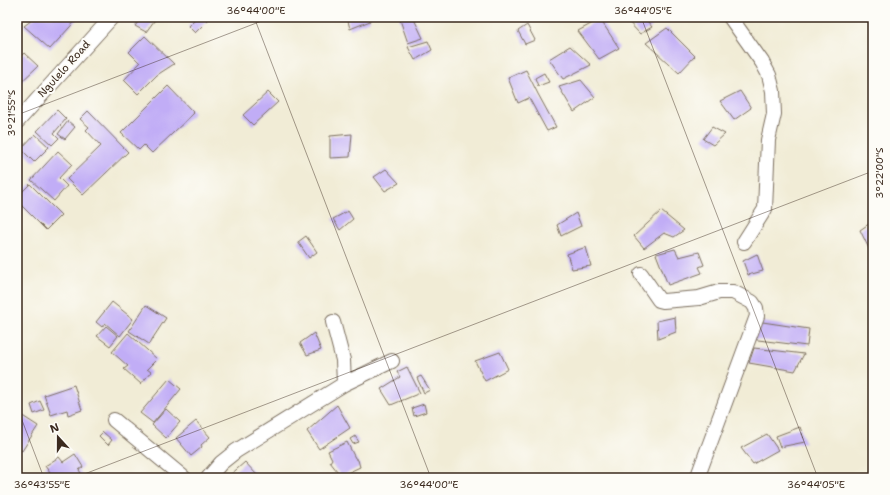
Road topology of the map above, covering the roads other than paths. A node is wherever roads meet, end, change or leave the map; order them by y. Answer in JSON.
{"nodes":[{"id":1,"x":112,"y":17,"type":"edge"},
{"id":2,"x":730,"y":17,"type":"edge"},
{"id":3,"x":17,"y":122,"type":"edge"},
{"id":4,"x":744,"y":242,"type":"dead end"},
{"id":5,"x":641,"y":274,"type":"dead end"},
{"id":6,"x":333,"y":322,"type":"dead end"},
{"id":7,"x":392,"y":361,"type":"dead end"},
{"id":8,"x":344,"y":384,"type":"junction"},
{"id":9,"x":114,"y":420,"type":"dead end"},
{"id":10,"x":184,"y":478,"type":"edge"},
{"id":11,"x":208,"y":478,"type":"edge"},
{"id":12,"x":698,"y":478,"type":"edge"}],
"edges":[{"from":1,"to":3,"type":"street","name":"Ngulelo Road"},
{"from":2,"to":4,"type":"street"},
{"from":5,"to":12,"type":"street"},
{"from":6,"to":8,"type":"street"},
{"from":7,"to":8,"type":"street"},
{"from":8,"to":11,"type":"street"},
{"from":9,"to":10,"type":"street"}]}
